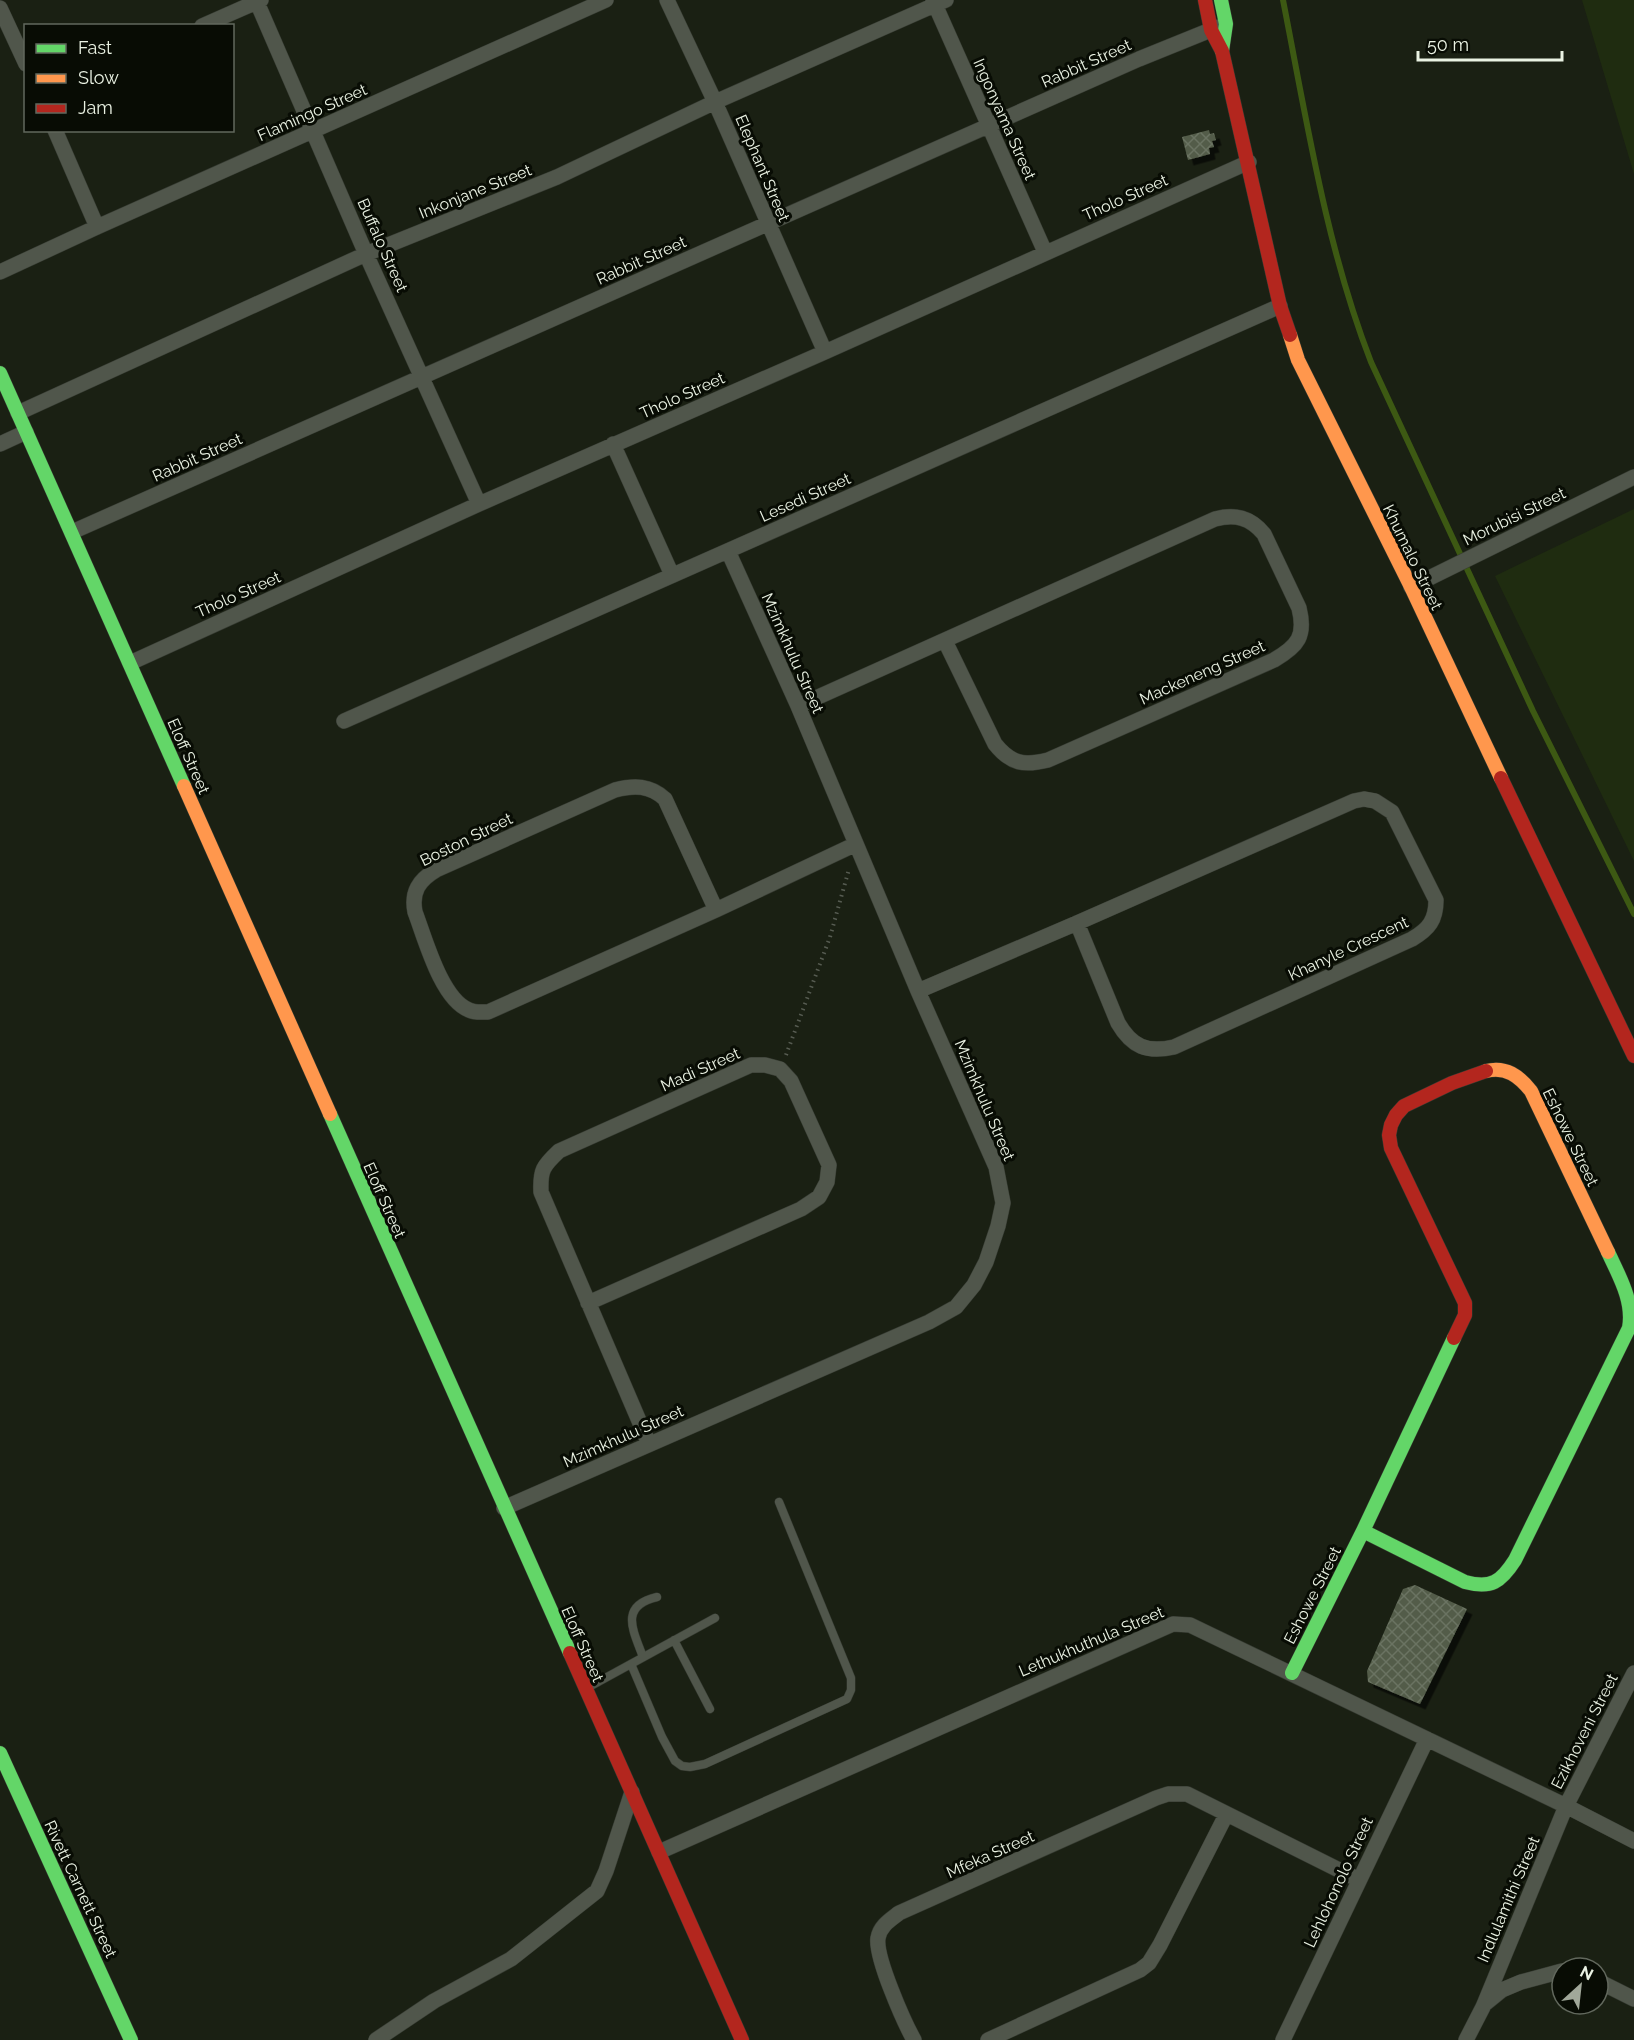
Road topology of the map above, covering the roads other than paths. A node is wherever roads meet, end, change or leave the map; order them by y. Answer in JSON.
{"nodes":[{"id":1,"x":606,"y":0,"type":"edge"},
{"id":2,"x":667,"y":0,"type":"edge"},
{"id":3,"x":1204,"y":0,"type":"edge"},
{"id":4,"x":1221,"y":0,"type":"edge"},
{"id":5,"x":258,"y":1,"type":"edge"},
{"id":6,"x":938,"y":2,"type":"edge"},
{"id":7,"x":0,"y":8,"type":"edge"},
{"id":8,"x":206,"y":24,"type":"edge"},
{"id":9,"x":1226,"y":24,"type":"junction"},
{"id":10,"x":1211,"y":30,"type":"junction"},
{"id":11,"x":1222,"y":51,"type":"junction"},
{"id":12,"x":24,"y":60,"type":"edge"},
{"id":13,"x":715,"y":102,"type":"junction"},
{"id":14,"x":990,"y":126,"type":"junction"},
{"id":15,"x":56,"y":132,"type":"edge"},
{"id":16,"x":314,"y":132,"type":"junction"},
{"id":17,"x":1249,"y":162,"type":"junction"},
{"id":18,"x":767,"y":224,"type":"junction"},
{"id":19,"x":97,"y":227,"type":"junction"},
{"id":20,"x":1045,"y":252,"type":"junction"},
{"id":21,"x":366,"y":254,"type":"junction"},
{"id":22,"x":0,"y":272,"type":"edge"},
{"id":23,"x":1280,"y":306,"type":"junction"},
{"id":24,"x":825,"y":352,"type":"junction"},
{"id":25,"x":0,"y":373,"type":"edge"},
{"id":26,"x":423,"y":377,"type":"junction"},
{"id":27,"x":18,"y":413,"type":"junction"},
{"id":28,"x":26,"y":432,"type":"junction"},
{"id":29,"x":0,"y":444,"type":"edge"},
{"id":30,"x":614,"y":444,"type":"junction"},
{"id":31,"x":1634,"y":477,"type":"edge"},
{"id":32,"x":479,"y":504,"type":"junction"},
{"id":33,"x":72,"y":532,"type":"junction"},
{"id":34,"x":728,"y":551,"type":"junction"},
{"id":35,"x":672,"y":575,"type":"junction"},
{"id":36,"x":1410,"y":587,"type":"junction"},
{"id":37,"x":945,"y":640,"type":"junction"},
{"id":38,"x":130,"y":663,"type":"junction"},
{"id":39,"x":798,"y":706,"type":"junction"},
{"id":40,"x":344,"y":721,"type":"dead end"},
{"id":41,"x":856,"y":844,"type":"junction"},
{"id":42,"x":716,"y":910,"type":"junction"},
{"id":43,"x":1077,"y":924,"type":"junction"},
{"id":44,"x":918,"y":991,"type":"junction"},
{"id":45,"x":1634,"y":1056,"type":"edge"},
{"id":46,"x":588,"y":1303,"type":"junction"},
{"id":47,"x":649,"y":1444,"type":"junction"},
{"id":48,"x":779,"y":1502,"type":"dead end"},
{"id":49,"x":504,"y":1508,"type":"junction"},
{"id":50,"x":1363,"y":1531,"type":"junction"},
{"id":51,"x":657,"y":1596,"type":"dead end"},
{"id":52,"x":715,"y":1618,"type":"dead end"},
{"id":53,"x":674,"y":1640,"type":"junction"},
{"id":54,"x":643,"y":1657,"type":"junction"},
{"id":55,"x":631,"y":1664,"type":"junction"},
{"id":56,"x":1292,"y":1673,"type":"junction"},
{"id":57,"x":1633,"y":1676,"type":"edge"},
{"id":58,"x":585,"y":1689,"type":"junction"},
{"id":59,"x":710,"y":1709,"type":"dead end"},
{"id":60,"x":1427,"y":1739,"type":"junction"},
{"id":61,"x":0,"y":1753,"type":"edge"},
{"id":62,"x":632,"y":1792,"type":"junction"},
{"id":63,"x":1566,"y":1806,"type":"junction"},
{"id":64,"x":1226,"y":1815,"type":"junction"},
{"id":65,"x":1634,"y":1841,"type":"edge"},
{"id":66,"x":659,"y":1852,"type":"junction"},
{"id":67,"x":1359,"y":1880,"type":"junction"},
{"id":68,"x":1550,"y":1974,"type":"edge"},
{"id":69,"x":1610,"y":1987,"type":"edge"},
{"id":70,"x":1634,"y":1999,"type":"edge"},
{"id":71,"x":1483,"y":2007,"type":"junction"},
{"id":72,"x":131,"y":2040,"type":"edge"},
{"id":73,"x":376,"y":2040,"type":"edge"},
{"id":74,"x":742,"y":2040,"type":"edge"},
{"id":75,"x":914,"y":2040,"type":"edge"},
{"id":76,"x":988,"y":2040,"type":"edge"},
{"id":77,"x":1283,"y":2040,"type":"edge"},
{"id":78,"x":1466,"y":2040,"type":"edge"}],
"edges":[{"from":1,"to":16,"type":"street","name":"Flamingo Street"},
{"from":2,"to":13,"type":"street","name":"Elephant Street"},
{"from":3,"to":10,"type":"street","name":"Khumalo Street"},
{"from":4,"to":9,"type":"street","name":"Khumalo Street"},
{"from":5,"to":8,"type":"street"},
{"from":5,"to":16,"type":"street","name":"Buffalo Street"},
{"from":6,"to":13,"type":"street","name":"Inkonjane Street"},
{"from":6,"to":14,"type":"street","name":"Ingonyama Street"},
{"from":7,"to":12,"type":"street"},
{"from":9,"to":10,"type":"street","name":"Rabbit Street"},
{"from":9,"to":11,"type":"street","name":"Khumalo Street"},
{"from":10,"to":11,"type":"street","name":"Khumalo Street"},
{"from":10,"to":14,"type":"street","name":"Rabbit Street"},
{"from":11,"to":17,"type":"street","name":"Khumalo Street"},
{"from":13,"to":18,"type":"street","name":"Elephant Street"},
{"from":13,"to":21,"type":"street","name":"Inkonjane Street"},
{"from":14,"to":18,"type":"street","name":"Rabbit Street"},
{"from":14,"to":20,"type":"street","name":"Ingonyama Street"},
{"from":15,"to":19,"type":"street"},
{"from":16,"to":19,"type":"street","name":"Flamingo Street"},
{"from":16,"to":21,"type":"street","name":"Buffalo Street"},
{"from":17,"to":20,"type":"street","name":"Tholo Street"},
{"from":17,"to":23,"type":"street","name":"Khumalo Street"},
{"from":18,"to":24,"type":"street","name":"Elephant Street"},
{"from":18,"to":26,"type":"street","name":"Rabbit Street"},
{"from":19,"to":22,"type":"street","name":"Flamingo Street"},
{"from":20,"to":24,"type":"street","name":"Tholo Street"},
{"from":21,"to":26,"type":"street","name":"Buffalo Street"},
{"from":21,"to":27,"type":"street","name":"Inkonjane Street"},
{"from":23,"to":34,"type":"street","name":"Lesedi Street"},
{"from":23,"to":36,"type":"street","name":"Khumalo Street"},
{"from":24,"to":30,"type":"street","name":"Tholo Street"},
{"from":25,"to":27,"type":"street","name":"Eloff Street"},
{"from":26,"to":32,"type":"street","name":"Buffalo Street"},
{"from":26,"to":33,"type":"street","name":"Rabbit Street"},
{"from":27,"to":28,"type":"street","name":"Eloff Street"},
{"from":28,"to":29,"type":"street"},
{"from":28,"to":33,"type":"street","name":"Eloff Street"},
{"from":30,"to":32,"type":"street","name":"Tholo Street"},
{"from":30,"to":35,"type":"street"},
{"from":31,"to":36,"type":"street","name":"Morubisi Street"},
{"from":32,"to":38,"type":"street","name":"Tholo Street"},
{"from":33,"to":38,"type":"street","name":"Eloff Street"},
{"from":34,"to":35,"type":"street","name":"Lesedi Street"},
{"from":34,"to":39,"type":"street","name":"Mzimkhulu Street"},
{"from":35,"to":40,"type":"street","name":"Lesedi Street"},
{"from":36,"to":45,"type":"street","name":"Khumalo Street"},
{"from":37,"to":37,"type":"street","name":"Mackeneng Street"},
{"from":37,"to":39,"type":"street","name":"Mackeneng Street"},
{"from":38,"to":49,"type":"street","name":"Eloff Street"},
{"from":39,"to":41,"type":"street","name":"Mzimkhulu Street"},
{"from":41,"to":42,"type":"street","name":"Boston Street"},
{"from":41,"to":44,"type":"street","name":"Mzimkhulu Street"},
{"from":42,"to":42,"type":"street","name":"Boston Street"},
{"from":43,"to":43,"type":"street","name":"Khanyle Crescent"},
{"from":43,"to":44,"type":"street","name":"Khanyle Crescent"},
{"from":44,"to":47,"type":"street","name":"Mzimkhulu Street"},
{"from":46,"to":46,"type":"street","name":"Madi Street"},
{"from":46,"to":47,"type":"street","name":"Madi Street"},
{"from":47,"to":49,"type":"street","name":"Mzimkhulu Street"},
{"from":48,"to":55,"type":"lane"},
{"from":49,"to":58,"type":"street","name":"Eloff Street"},
{"from":50,"to":50,"type":"street","name":"Eshowe Street"},
{"from":50,"to":56,"type":"street","name":"Eshowe Street"},
{"from":51,"to":54,"type":"lane"},
{"from":52,"to":53,"type":"lane"},
{"from":53,"to":54,"type":"lane"},
{"from":53,"to":59,"type":"lane"},
{"from":54,"to":55,"type":"lane"},
{"from":55,"to":58,"type":"lane"},
{"from":56,"to":60,"type":"street","name":"Lethukhuthula Street"},
{"from":56,"to":66,"type":"street","name":"Lethukhuthula Street"},
{"from":57,"to":63,"type":"street","name":"Ezikhoveni Street"},
{"from":58,"to":62,"type":"street","name":"Eloff Street"},
{"from":60,"to":63,"type":"street","name":"Lethukhuthula Street"},
{"from":60,"to":67,"type":"street","name":"Lehlohonolo Street"},
{"from":61,"to":72,"type":"street","name":"Rivett Carnett Street"},
{"from":62,"to":66,"type":"street","name":"Eloff Street"},
{"from":62,"to":73,"type":"street"},
{"from":63,"to":65,"type":"street","name":"Lethukhuthula Street"},
{"from":63,"to":71,"type":"street","name":"Indlulamithi Street"},
{"from":64,"to":67,"type":"street","name":"Mfeka Street"},
{"from":64,"to":75,"type":"street","name":"Mfeka Street"},
{"from":64,"to":76,"type":"street"},
{"from":66,"to":74,"type":"street","name":"Eloff Street"},
{"from":67,"to":77,"type":"street","name":"Lehlohonolo Street"},
{"from":68,"to":71,"type":"street","name":"Indlulamithi Street"},
{"from":69,"to":70,"type":"street"},
{"from":71,"to":78,"type":"street","name":"Indlulamithi Street"}]}
